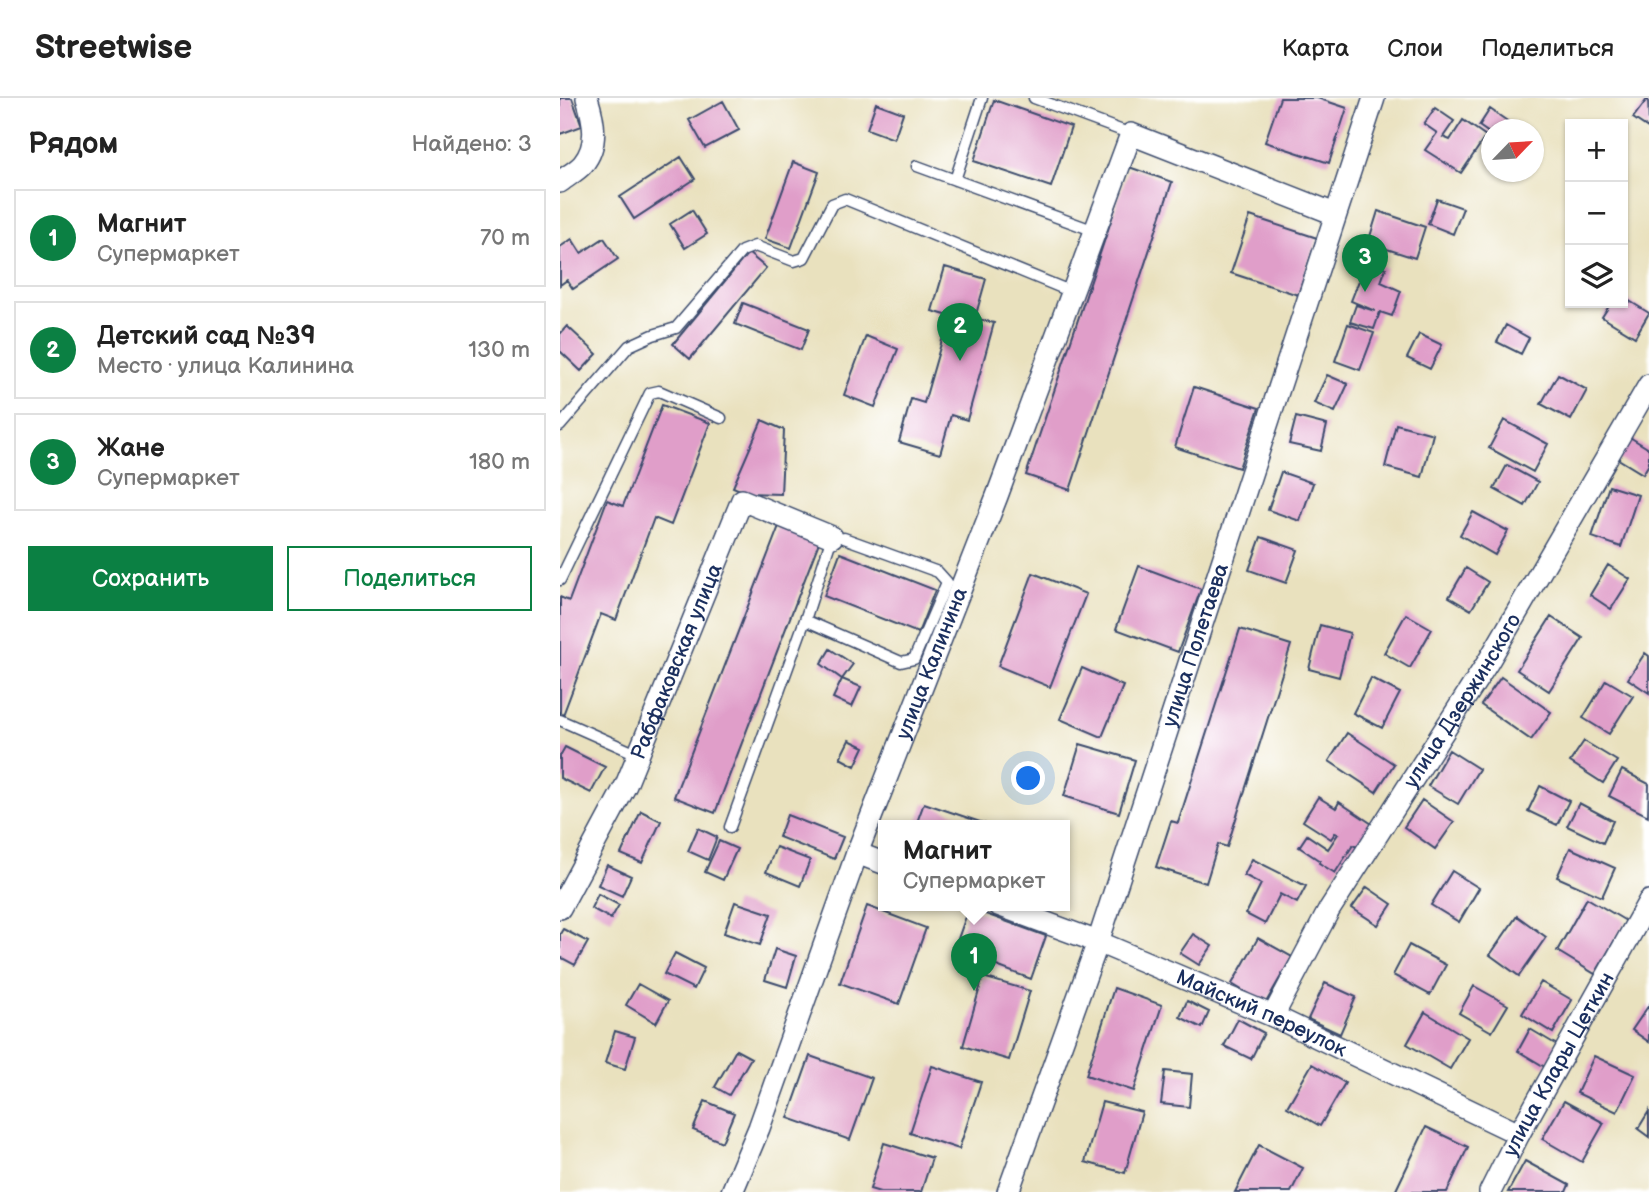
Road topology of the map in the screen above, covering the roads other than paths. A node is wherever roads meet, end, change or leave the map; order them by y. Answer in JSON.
{"nodes":[{"id":1,"x":587,"y":98,"type":"edge"},
{"id":2,"x":982,"y":98,"type":"edge"},
{"id":3,"x":1034,"y":98,"type":"edge"},
{"id":4,"x":1374,"y":98,"type":"edge"},
{"id":5,"x":1130,"y":134,"type":"junction"},
{"id":6,"x":917,"y":166,"type":"dead end"},
{"id":7,"x":955,"y":180,"type":"junction"},
{"id":8,"x":560,"y":182,"type":"edge"},
{"id":9,"x":1335,"y":214,"type":"junction"},
{"id":10,"x":1095,"y":231,"type":"junction"},
{"id":11,"x":1072,"y":292,"type":"junction"},
{"id":12,"x":1649,"y":385,"type":"edge"},
{"id":13,"x":721,"y":418,"type":"dead end"},
{"id":14,"x":560,"y":426,"type":"edge"},
{"id":15,"x":838,"y":538,"type":"junction"},
{"id":16,"x":560,"y":580,"type":"edge"},
{"id":17,"x":805,"y":620,"type":"junction"},
{"id":18,"x":560,"y":720,"type":"edge"},
{"id":19,"x":639,"y":755,"type":"junction"},
{"id":20,"x":730,"y":827,"type":"dead end"},
{"id":21,"x":857,"y":853,"type":"junction"},
{"id":22,"x":878,"y":861,"type":"edge"},
{"id":23,"x":1649,"y":901,"type":"edge"},
{"id":24,"x":560,"y":908,"type":"edge"},
{"id":25,"x":1014,"y":911,"type":"edge"},
{"id":26,"x":1098,"y":942,"type":"junction"},
{"id":27,"x":1273,"y":1016,"type":"junction"},
{"id":28,"x":1519,"y":1134,"type":"junction"},
{"id":29,"x":732,"y":1192,"type":"edge"},
{"id":30,"x":1008,"y":1192,"type":"edge"},
{"id":31,"x":1490,"y":1192,"type":"edge"}],
"edges":[{"from":1,"to":8,"type":"street"},
{"from":2,"to":7,"type":"lane"},
{"from":3,"to":5,"type":"lane"},
{"from":4,"to":9,"type":"street","name":"улица Полетаева"},
{"from":5,"to":9,"type":"street"},
{"from":5,"to":10,"type":"street","name":"улица Калинина"},
{"from":6,"to":7,"type":"lane"},
{"from":7,"to":10,"type":"lane"},
{"from":9,"to":26,"type":"street","name":"улица Полетаева"},
{"from":10,"to":11,"type":"street","name":"улица Калинина"},
{"from":11,"to":14,"type":"lane"},
{"from":11,"to":21,"type":"street","name":"улица Калинина"},
{"from":12,"to":27,"type":"street","name":"улица Дзержинского"},
{"from":13,"to":16,"type":"lane"},
{"from":15,"to":17,"type":"lane"},
{"from":15,"to":17,"type":"lane"},
{"from":15,"to":19,"type":"street","name":"Рабфаковская улица"},
{"from":17,"to":20,"type":"lane"},
{"from":18,"to":19,"type":"lane"},
{"from":19,"to":24,"type":"street","name":"Рабфаковская улица"},
{"from":21,"to":22,"type":"street"},
{"from":21,"to":29,"type":"street","name":"улица Калинина"},
{"from":23,"to":28,"type":"street","name":"улица Клары Цеткин"},
{"from":25,"to":26,"type":"street","name":"Майский переулок"},
{"from":26,"to":27,"type":"street","name":"Майский переулок"},
{"from":26,"to":30,"type":"street","name":"улица Полетаева"},
{"from":27,"to":28,"type":"street","name":"Майский переулок"},
{"from":28,"to":31,"type":"street","name":"улица Клары Цеткин"}]}
